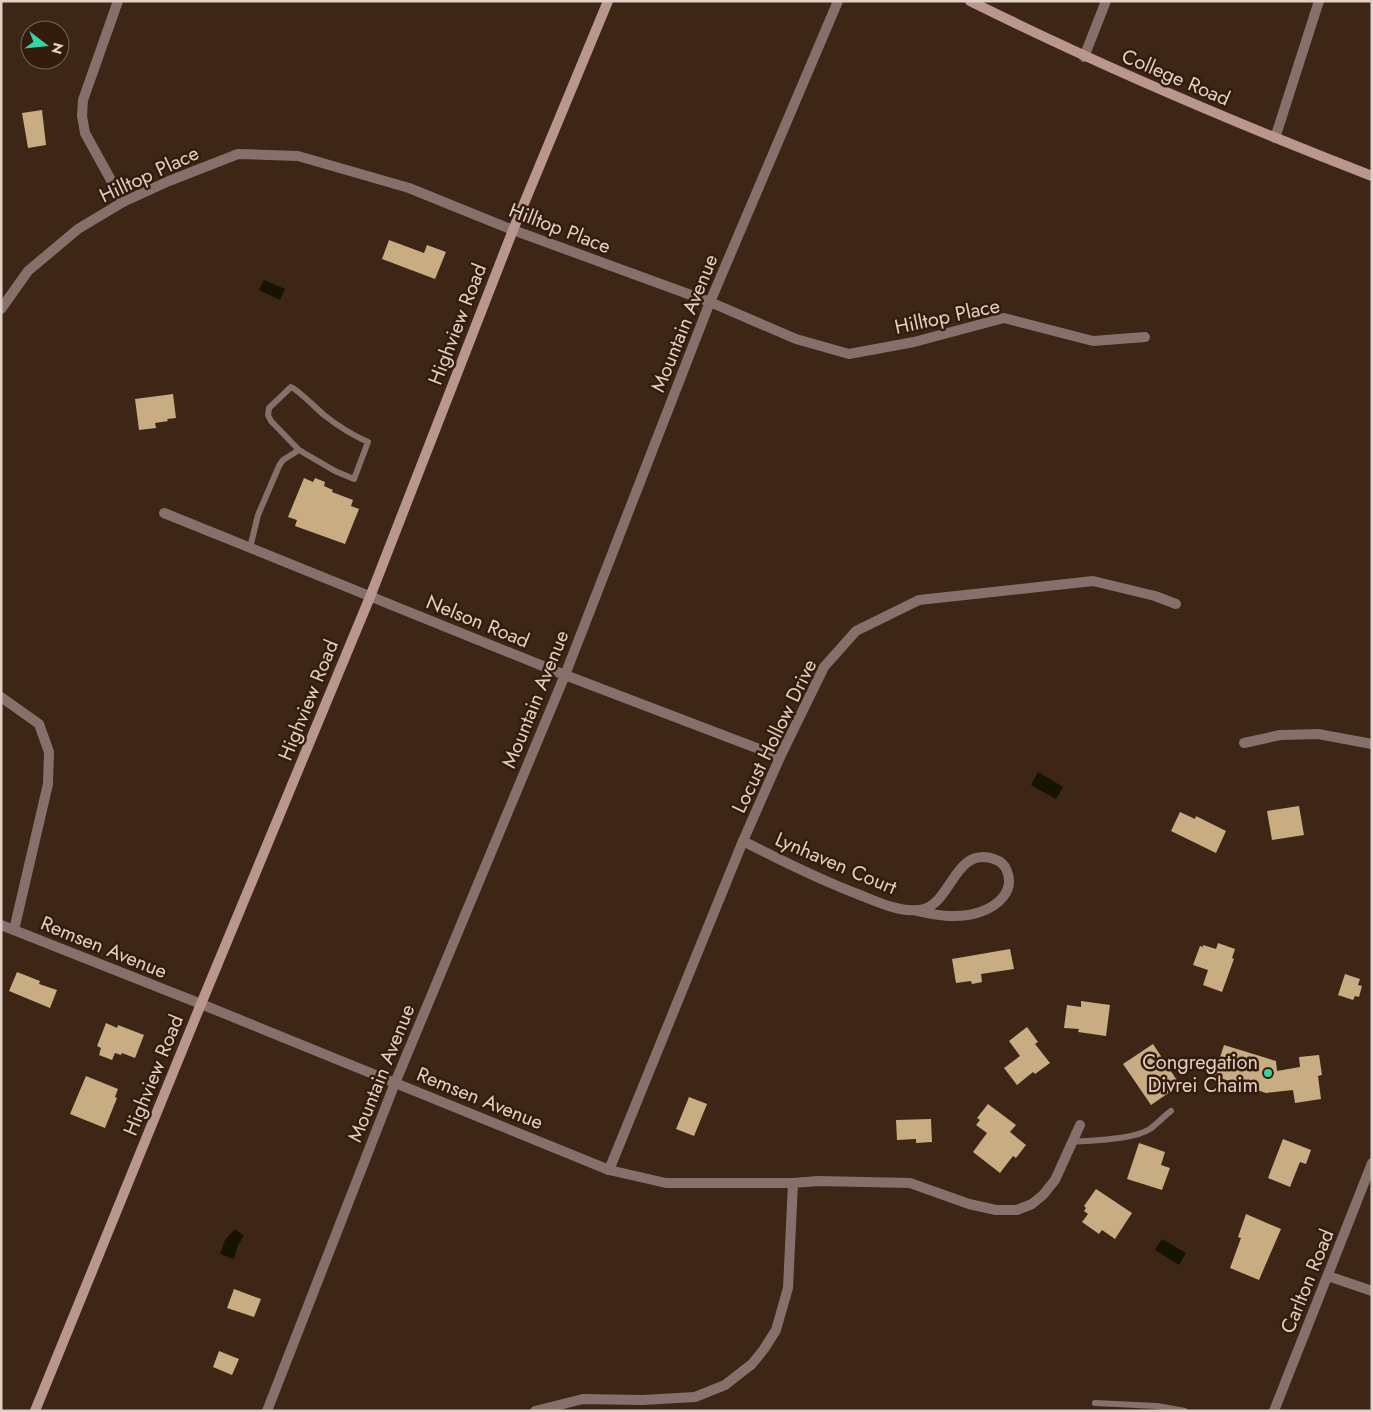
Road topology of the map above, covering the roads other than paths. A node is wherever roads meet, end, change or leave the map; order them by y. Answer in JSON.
{"nodes":[{"id":1,"x":118,"y":1,"type":"edge"},
{"id":2,"x":608,"y":1,"type":"edge"},
{"id":3,"x":838,"y":1,"type":"edge"},
{"id":4,"x":970,"y":1,"type":"edge"},
{"id":5,"x":1106,"y":1,"type":"edge"},
{"id":6,"x":1319,"y":1,"type":"edge"},
{"id":7,"x":1084,"y":57,"type":"junction"},
{"id":8,"x":1275,"y":138,"type":"junction"},
{"id":9,"x":1372,"y":176,"type":"edge"},
{"id":10,"x":123,"y":202,"type":"junction"},
{"id":11,"x":513,"y":230,"type":"junction"},
{"id":12,"x":710,"y":302,"type":"junction"},
{"id":13,"x":1,"y":309,"type":"edge"},
{"id":14,"x":1145,"y":337,"type":"dead end"},
{"id":15,"x":299,"y":450,"type":"junction"},
{"id":16,"x":164,"y":513,"type":"dead end"},
{"id":17,"x":250,"y":548,"type":"junction"},
{"id":18,"x":370,"y":597,"type":"junction"},
{"id":19,"x":1176,"y":604,"type":"dead end"},
{"id":20,"x":565,"y":675,"type":"junction"},
{"id":21,"x":1,"y":697,"type":"edge"},
{"id":22,"x":1244,"y":743,"type":"dead end"},
{"id":23,"x":1372,"y":744,"type":"edge"},
{"id":24,"x":780,"y":757,"type":"junction"},
{"id":25,"x":743,"y":841,"type":"junction"},
{"id":26,"x":917,"y":911,"type":"junction"},
{"id":27,"x":1,"y":925,"type":"edge"},
{"id":28,"x":14,"y":930,"type":"junction"},
{"id":29,"x":201,"y":1004,"type":"junction"},
{"id":30,"x":395,"y":1082,"type":"junction"},
{"id":31,"x":1171,"y":1110,"type":"dead end"},
{"id":32,"x":1080,"y":1125,"type":"dead end"},
{"id":33,"x":1071,"y":1142,"type":"junction"},
{"id":34,"x":1372,"y":1163,"type":"edge"},
{"id":35,"x":609,"y":1170,"type":"junction"},
{"id":36,"x":793,"y":1183,"type":"junction"},
{"id":37,"x":1328,"y":1276,"type":"junction"},
{"id":38,"x":1372,"y":1291,"type":"edge"},
{"id":39,"x":1095,"y":1403,"type":"dead end"},
{"id":40,"x":35,"y":1411,"type":"edge"},
{"id":41,"x":267,"y":1411,"type":"edge"},
{"id":42,"x":536,"y":1411,"type":"edge"},
{"id":43,"x":1185,"y":1411,"type":"edge"},
{"id":44,"x":1274,"y":1411,"type":"edge"}],
"edges":[{"from":1,"to":10,"type":"street"},
{"from":2,"to":11,"type":"street","name":"Highview Road"},
{"from":3,"to":12,"type":"street","name":"Mountain Avenue"},
{"from":4,"to":7,"type":"street","name":"College Road"},
{"from":5,"to":7,"type":"street"},
{"from":6,"to":8,"type":"street"},
{"from":7,"to":8,"type":"street","name":"College Road"},
{"from":8,"to":9,"type":"street","name":"College Road"},
{"from":10,"to":11,"type":"street","name":"Hilltop Place"},
{"from":10,"to":13,"type":"street","name":"Hilltop Place"},
{"from":11,"to":12,"type":"street","name":"Hilltop Place"},
{"from":11,"to":18,"type":"street","name":"Highview Road"},
{"from":12,"to":14,"type":"street","name":"Hilltop Place"},
{"from":12,"to":20,"type":"street","name":"Mountain Avenue"},
{"from":15,"to":15,"type":"lane"},
{"from":15,"to":17,"type":"lane"},
{"from":16,"to":17,"type":"street","name":"Nelson Road"},
{"from":17,"to":18,"type":"street","name":"Nelson Road"},
{"from":18,"to":20,"type":"street","name":"Nelson Road"},
{"from":18,"to":29,"type":"street","name":"Highview Road"},
{"from":19,"to":24,"type":"street","name":"Locust Hollow Drive"},
{"from":20,"to":24,"type":"street","name":"Nelson Road"},
{"from":20,"to":30,"type":"street","name":"Mountain Avenue"},
{"from":21,"to":28,"type":"street"},
{"from":22,"to":23,"type":"street"},
{"from":24,"to":25,"type":"street","name":"Locust Hollow Drive"},
{"from":25,"to":26,"type":"street","name":"Lynhaven Court"},
{"from":25,"to":35,"type":"street","name":"Locust Hollow Drive"},
{"from":26,"to":26,"type":"street","name":"Lynhaven Court"},
{"from":27,"to":28,"type":"street","name":"Remsen Avenue"},
{"from":28,"to":29,"type":"street","name":"Remsen Avenue"},
{"from":29,"to":30,"type":"street","name":"Remsen Avenue"},
{"from":29,"to":40,"type":"street","name":"Highview Road"},
{"from":30,"to":35,"type":"street","name":"Remsen Avenue"},
{"from":30,"to":41,"type":"street","name":"Mountain Avenue"},
{"from":31,"to":33,"type":"lane"},
{"from":32,"to":33,"type":"street","name":"Remsen Avenue"},
{"from":33,"to":36,"type":"street","name":"Remsen Avenue"},
{"from":34,"to":37,"type":"street","name":"Carlton Road"},
{"from":35,"to":36,"type":"street","name":"Remsen Avenue"},
{"from":36,"to":42,"type":"street"},
{"from":37,"to":38,"type":"street"},
{"from":37,"to":44,"type":"street","name":"Carlton Road"},
{"from":39,"to":43,"type":"lane"}]}
